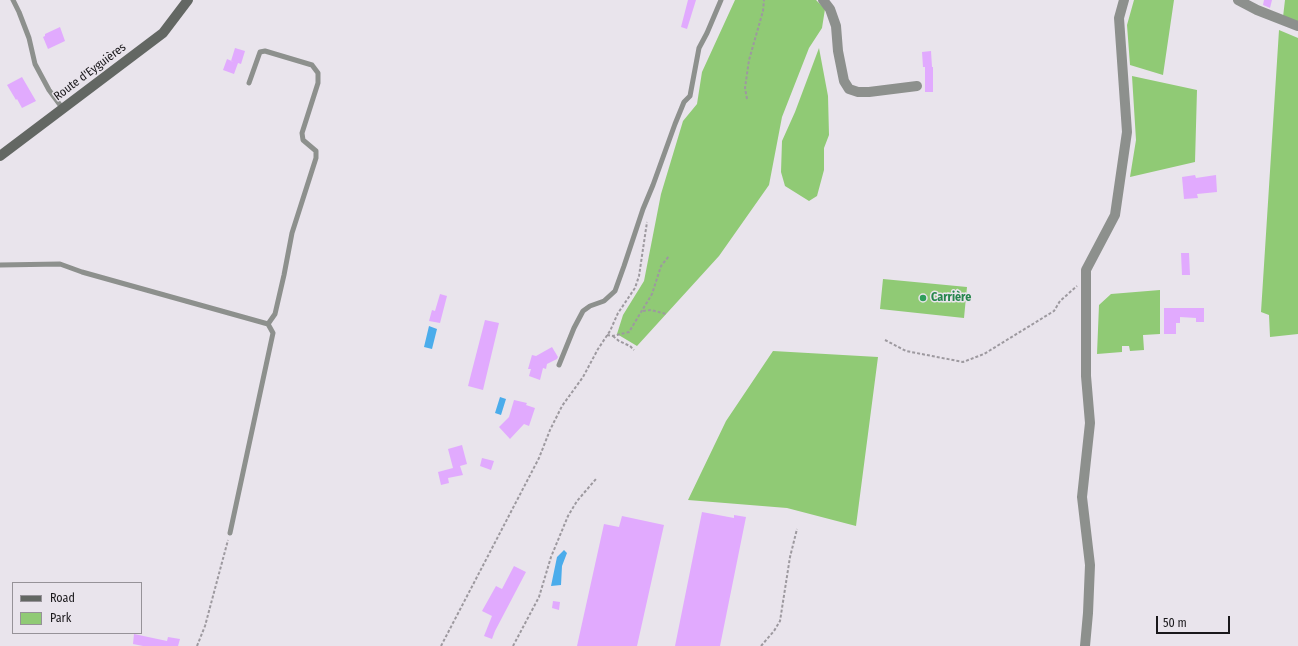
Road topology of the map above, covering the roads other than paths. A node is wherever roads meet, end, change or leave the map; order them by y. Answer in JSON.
{"nodes":[{"id":1,"x":13,"y":0,"type":"edge"},
{"id":2,"x":188,"y":0,"type":"edge"},
{"id":3,"x":721,"y":0,"type":"edge"},
{"id":4,"x":823,"y":0,"type":"edge"},
{"id":5,"x":1124,"y":0,"type":"edge"},
{"id":6,"x":1238,"y":0,"type":"edge"},
{"id":7,"x":1298,"y":26,"type":"edge"},
{"id":8,"x":249,"y":83,"type":"dead end"},
{"id":9,"x":918,"y":86,"type":"dead end"},
{"id":10,"x":62,"y":109,"type":"junction"},
{"id":11,"x":0,"y":156,"type":"edge"},
{"id":12,"x":0,"y":265,"type":"edge"},
{"id":13,"x":268,"y":324,"type":"junction"},
{"id":14,"x":559,"y":365,"type":"dead end"},
{"id":15,"x":230,"y":533,"type":"road end"},
{"id":16,"x":1085,"y":646,"type":"edge"}],
"edges":[{"from":1,"to":10,"type":"lane"},
{"from":2,"to":10,"type":"main road","name":"Route d'Eyguières"},
{"from":3,"to":14,"type":"lane"},
{"from":4,"to":9,"type":"street"},
{"from":5,"to":16,"type":"street"},
{"from":6,"to":7,"type":"street"},
{"from":8,"to":13,"type":"lane"},
{"from":10,"to":11,"type":"main road","name":"Route d'Eyguières"},
{"from":12,"to":13,"type":"lane"},
{"from":13,"to":15,"type":"lane"}]}
